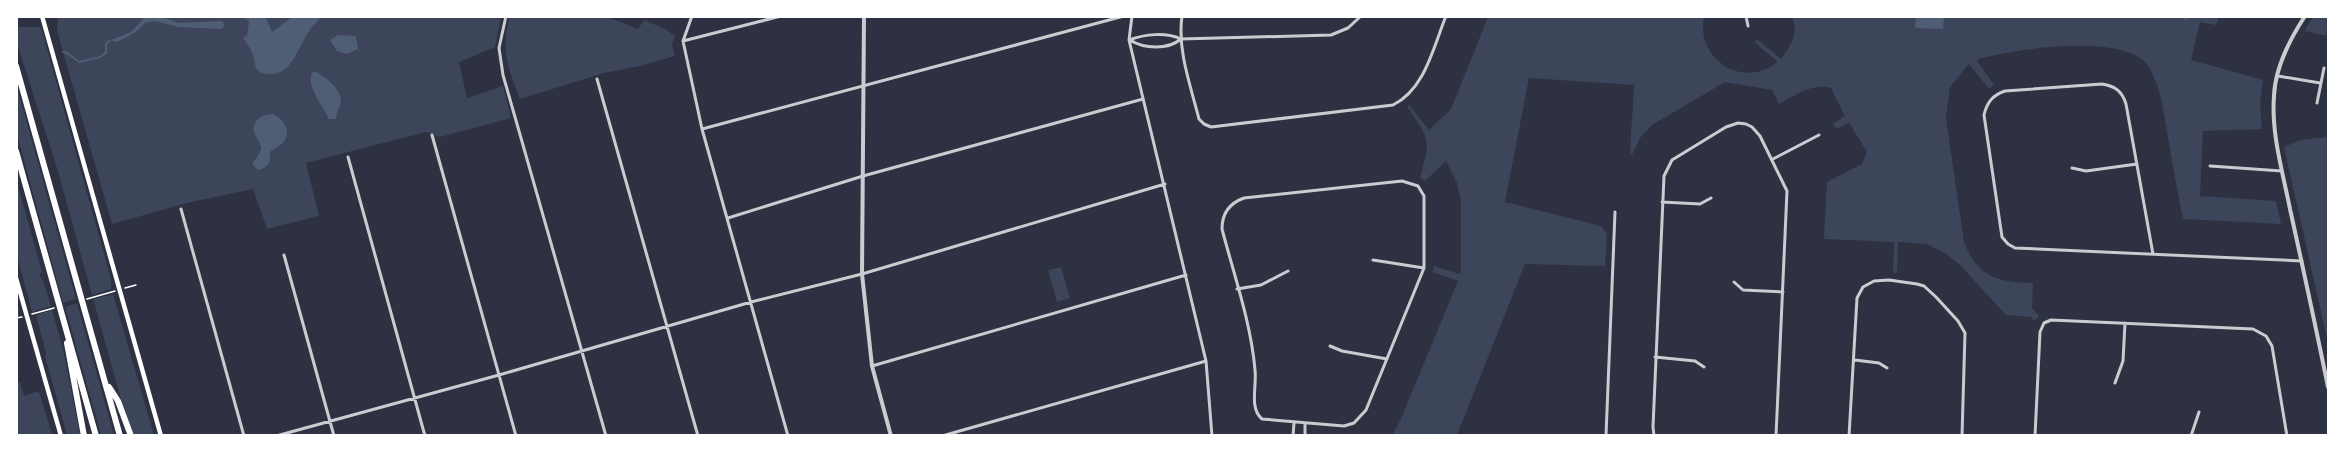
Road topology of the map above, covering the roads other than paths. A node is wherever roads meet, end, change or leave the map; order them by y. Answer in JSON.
{"nodes":[{"id":1,"x":42,"y":16,"type":"edge"},
{"id":2,"x":506,"y":16,"type":"edge"},
{"id":3,"x":693,"y":16,"type":"edge"},
{"id":4,"x":781,"y":16,"type":"edge"},
{"id":5,"x":864,"y":16,"type":"edge"},
{"id":6,"x":1125,"y":16,"type":"edge"},
{"id":7,"x":1132,"y":16,"type":"edge"},
{"id":8,"x":1182,"y":16,"type":"edge"},
{"id":9,"x":1361,"y":16,"type":"edge"},
{"id":10,"x":1446,"y":16,"type":"edge"},
{"id":11,"x":1746,"y":16,"type":"edge"},
{"id":12,"x":2305,"y":16,"type":"edge"},
{"id":13,"x":1748,"y":26,"type":"dead end"},
{"id":14,"x":1181,"y":39,"type":"junction"},
{"id":15,"x":1129,"y":40,"type":"junction"},
{"id":16,"x":683,"y":41,"type":"junction"},
{"id":17,"x":16,"y":66,"type":"edge"},
{"id":18,"x":2324,"y":68,"type":"dead end"},
{"id":19,"x":2278,"y":76,"type":"junction"},
{"id":20,"x":597,"y":79,"type":"dead end"},
{"id":21,"x":2320,"y":82,"type":"junction"},
{"id":22,"x":864,"y":87,"type":"junction"},
{"id":23,"x":1143,"y":99,"type":"junction"},
{"id":24,"x":2317,"y":103,"type":"dead end"},
{"id":25,"x":702,"y":129,"type":"junction"},
{"id":26,"x":432,"y":135,"type":"dead end"},
{"id":27,"x":1819,"y":135,"type":"dead end"},
{"id":28,"x":16,"y":151,"type":"edge"},
{"id":29,"x":348,"y":157,"type":"dead end"},
{"id":30,"x":1773,"y":159,"type":"junction"},
{"id":31,"x":2137,"y":164,"type":"junction"},
{"id":32,"x":2210,"y":166,"type":"dead end"},
{"id":33,"x":2072,"y":168,"type":"dead end"},
{"id":34,"x":2282,"y":171,"type":"junction"},
{"id":35,"x":863,"y":176,"type":"junction"},
{"id":36,"x":1165,"y":184,"type":"junction"},
{"id":37,"x":1711,"y":198,"type":"dead end"},
{"id":38,"x":1662,"y":202,"type":"junction"},
{"id":39,"x":181,"y":209,"type":"dead end"},
{"id":40,"x":1615,"y":212,"type":"dead end"},
{"id":41,"x":728,"y":218,"type":"junction"},
{"id":42,"x":2153,"y":254,"type":"junction"},
{"id":43,"x":284,"y":255,"type":"dead end"},
{"id":44,"x":1373,"y":260,"type":"dead end"},
{"id":45,"x":2302,"y":261,"type":"junction"},
{"id":46,"x":1424,"y":268,"type":"junction"},
{"id":47,"x":1288,"y":271,"type":"dead end"},
{"id":48,"x":862,"y":274,"type":"junction"},
{"id":49,"x":1186,"y":275,"type":"junction"},
{"id":50,"x":16,"y":278,"type":"edge"},
{"id":51,"x":1734,"y":282,"type":"dead end"},
{"id":52,"x":1237,"y":289,"type":"junction"},
{"id":53,"x":1783,"y":292,"type":"junction"},
{"id":54,"x":751,"y":302,"type":"junction"},
{"id":55,"x":63,"y":315,"type":"junction"},
{"id":56,"x":2125,"y":323,"type":"junction"},
{"id":57,"x":667,"y":326,"type":"junction"},
{"id":58,"x":1330,"y":346,"type":"dead end"},
{"id":59,"x":582,"y":350,"type":"junction"},
{"id":60,"x":1655,"y":357,"type":"junction"},
{"id":61,"x":1387,"y":358,"type":"junction"},
{"id":62,"x":1855,"y":360,"type":"junction"},
{"id":63,"x":1206,"y":361,"type":"junction"},
{"id":64,"x":872,"y":366,"type":"junction"},
{"id":65,"x":1704,"y":367,"type":"dead end"},
{"id":66,"x":1887,"y":368,"type":"dead end"},
{"id":67,"x":499,"y":375,"type":"junction"},
{"id":68,"x":104,"y":378,"type":"junction"},
{"id":69,"x":2115,"y":382,"type":"dead end"},
{"id":70,"x":2328,"y":387,"type":"edge"},
{"id":71,"x":414,"y":397,"type":"junction"},
{"id":72,"x":2199,"y":412,"type":"dead end"},
{"id":73,"x":330,"y":420,"type":"junction"},
{"id":74,"x":1294,"y":423,"type":"junction"},
{"id":75,"x":1305,"y":424,"type":"junction"},
{"id":76,"x":61,"y":435,"type":"edge"},
{"id":77,"x":84,"y":435,"type":"edge"},
{"id":78,"x":96,"y":435,"type":"edge"},
{"id":79,"x":120,"y":435,"type":"edge"},
{"id":80,"x":131,"y":435,"type":"edge"},
{"id":81,"x":161,"y":435,"type":"edge"},
{"id":82,"x":244,"y":435,"type":"edge"},
{"id":83,"x":276,"y":435,"type":"edge"},
{"id":84,"x":334,"y":435,"type":"edge"},
{"id":85,"x":425,"y":435,"type":"edge"},
{"id":86,"x":516,"y":435,"type":"edge"},
{"id":87,"x":606,"y":435,"type":"edge"},
{"id":88,"x":698,"y":435,"type":"edge"},
{"id":89,"x":788,"y":435,"type":"edge"},
{"id":90,"x":891,"y":435,"type":"edge"},
{"id":91,"x":942,"y":435,"type":"edge"},
{"id":92,"x":1212,"y":435,"type":"edge"},
{"id":93,"x":1293,"y":435,"type":"edge"},
{"id":94,"x":1305,"y":435,"type":"edge"},
{"id":95,"x":1606,"y":435,"type":"edge"},
{"id":96,"x":1654,"y":435,"type":"edge"},
{"id":97,"x":1776,"y":435,"type":"edge"},
{"id":98,"x":1849,"y":435,"type":"edge"},
{"id":99,"x":1962,"y":435,"type":"edge"},
{"id":100,"x":2035,"y":435,"type":"edge"},
{"id":101,"x":2191,"y":435,"type":"edge"},
{"id":102,"x":2287,"y":435,"type":"edge"}],
"edges":[{"from":1,"to":81,"type":"main road"},
{"from":2,"to":59,"type":"street"},
{"from":3,"to":16,"type":"street"},
{"from":4,"to":16,"type":"street"},
{"from":5,"to":22,"type":"street"},
{"from":6,"to":22,"type":"street"},
{"from":7,"to":15,"type":"street"},
{"from":8,"to":14,"type":"street"},
{"from":9,"to":14,"type":"street"},
{"from":10,"to":14,"type":"street"},
{"from":11,"to":13,"type":"street"},
{"from":12,"to":19,"type":"street"},
{"from":14,"to":15,"type":"street"},
{"from":14,"to":15,"type":"street"},
{"from":15,"to":23,"type":"street"},
{"from":16,"to":25,"type":"street"},
{"from":17,"to":68,"type":"highway"},
{"from":18,"to":21,"type":"street"},
{"from":19,"to":21,"type":"street"},
{"from":19,"to":34,"type":"street"},
{"from":20,"to":57,"type":"street"},
{"from":21,"to":24,"type":"street"},
{"from":22,"to":25,"type":"street"},
{"from":22,"to":35,"type":"street"},
{"from":23,"to":35,"type":"street"},
{"from":23,"to":36,"type":"street"},
{"from":25,"to":41,"type":"street"},
{"from":26,"to":67,"type":"street"},
{"from":27,"to":30,"type":"street"},
{"from":28,"to":55,"type":"highway"},
{"from":29,"to":71,"type":"street"},
{"from":30,"to":38,"type":"street"},
{"from":30,"to":53,"type":"street"},
{"from":31,"to":33,"type":"street"},
{"from":31,"to":42,"type":"street"},
{"from":31,"to":42,"type":"street"},
{"from":32,"to":34,"type":"street"},
{"from":34,"to":45,"type":"street"},
{"from":35,"to":41,"type":"street"},
{"from":35,"to":48,"type":"street"},
{"from":36,"to":48,"type":"street"},
{"from":36,"to":49,"type":"street"},
{"from":37,"to":38,"type":"street"},
{"from":38,"to":60,"type":"street"},
{"from":39,"to":82,"type":"street"},
{"from":40,"to":95,"type":"street"},
{"from":41,"to":54,"type":"street"},
{"from":42,"to":45,"type":"street"},
{"from":43,"to":73,"type":"street"},
{"from":44,"to":46,"type":"street"},
{"from":45,"to":70,"type":"street"},
{"from":46,"to":52,"type":"street"},
{"from":46,"to":61,"type":"street"},
{"from":47,"to":52,"type":"street"},
{"from":48,"to":54,"type":"street"},
{"from":48,"to":64,"type":"street"},
{"from":49,"to":63,"type":"street"},
{"from":49,"to":64,"type":"street"},
{"from":50,"to":76,"type":"main road"},
{"from":51,"to":53,"type":"street"},
{"from":52,"to":74,"type":"street"},
{"from":53,"to":97,"type":"street"},
{"from":54,"to":57,"type":"street"},
{"from":54,"to":89,"type":"street"},
{"from":55,"to":77,"type":"highway"},
{"from":55,"to":78,"type":"highway"},
{"from":56,"to":69,"type":"street"},
{"from":56,"to":100,"type":"street"},
{"from":56,"to":102,"type":"street"},
{"from":57,"to":59,"type":"street"},
{"from":57,"to":88,"type":"street"},
{"from":58,"to":61,"type":"street"},
{"from":59,"to":67,"type":"street"},
{"from":59,"to":87,"type":"street"},
{"from":60,"to":65,"type":"street"},
{"from":60,"to":96,"type":"street"},
{"from":61,"to":75,"type":"street"},
{"from":62,"to":66,"type":"street"},
{"from":62,"to":98,"type":"street"},
{"from":62,"to":99,"type":"street"},
{"from":63,"to":91,"type":"street"},
{"from":63,"to":92,"type":"street"},
{"from":64,"to":90,"type":"street"},
{"from":67,"to":71,"type":"street"},
{"from":67,"to":86,"type":"street"},
{"from":68,"to":79,"type":"highway"},
{"from":68,"to":80,"type":"highway"},
{"from":71,"to":73,"type":"street"},
{"from":71,"to":85,"type":"street"},
{"from":72,"to":101,"type":"street"},
{"from":73,"to":83,"type":"street"},
{"from":73,"to":84,"type":"street"},
{"from":74,"to":75,"type":"street"},
{"from":74,"to":93,"type":"street"},
{"from":75,"to":94,"type":"street"}]}
